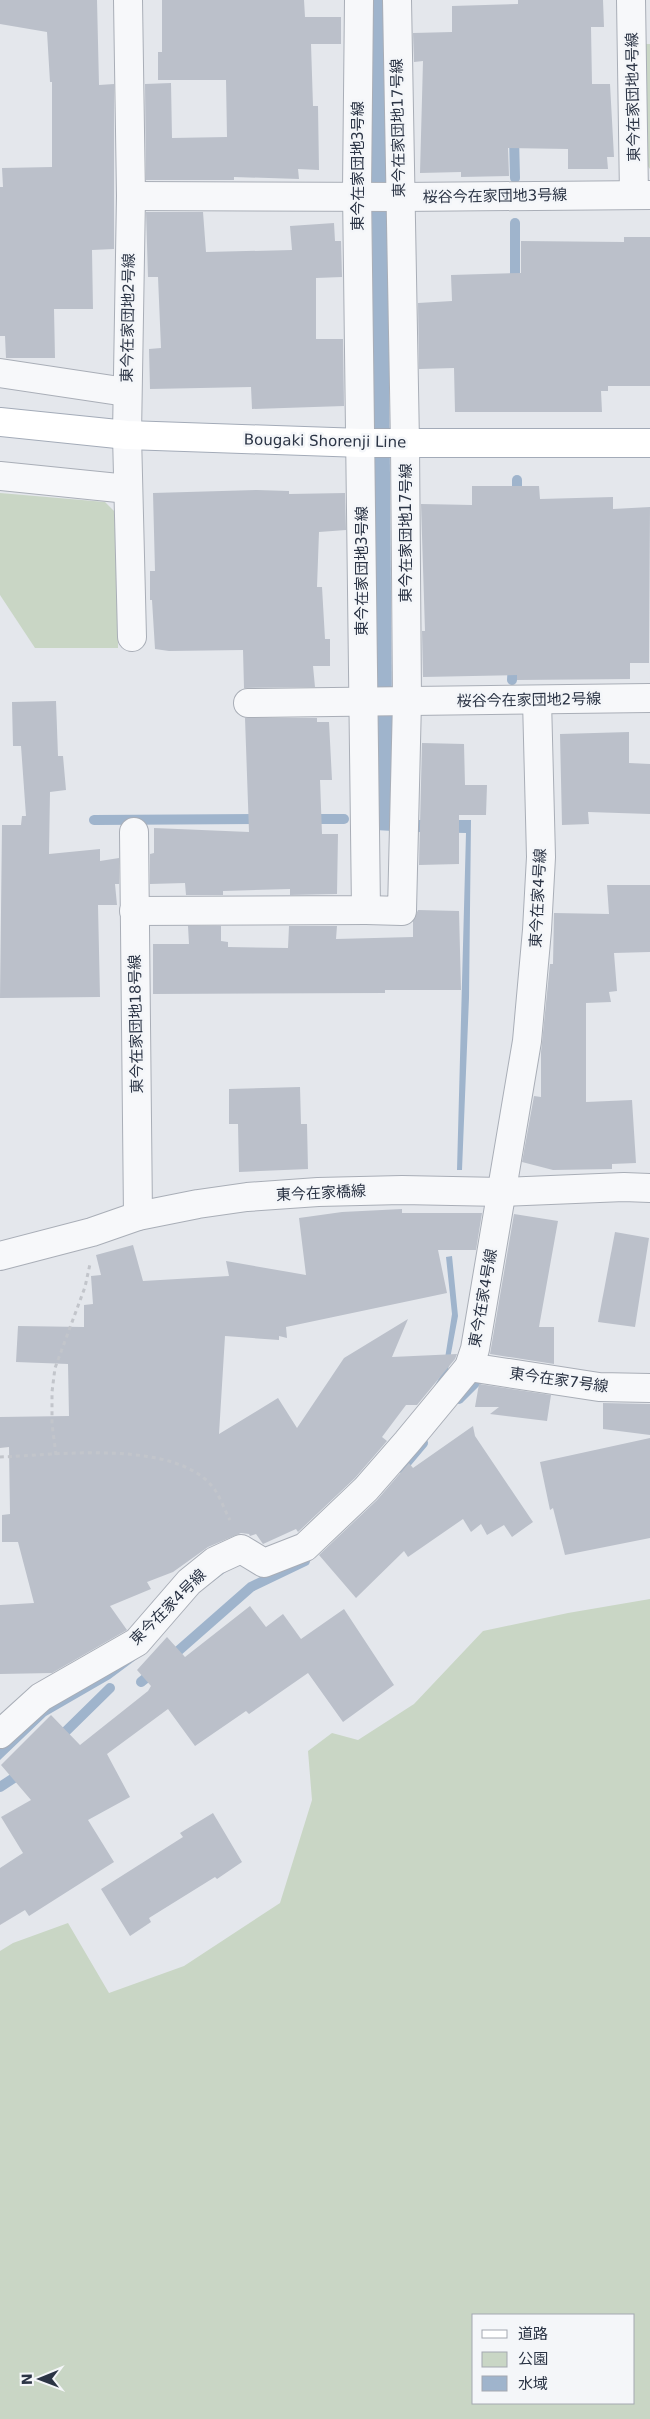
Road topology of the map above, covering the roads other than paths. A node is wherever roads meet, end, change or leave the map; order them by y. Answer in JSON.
{"nodes":[{"id":1,"x":128,"y":0,"type":"edge"},
{"id":2,"x":359,"y":0,"type":"edge"},
{"id":3,"x":397,"y":0,"type":"edge"},
{"id":4,"x":631,"y":0,"type":"edge"},
{"id":5,"x":641,"y":34,"type":"edge"},
{"id":6,"x":642,"y":195,"type":"edge"},
{"id":7,"x":131,"y":196,"type":"junction"},
{"id":8,"x":357,"y":197,"type":"junction"},
{"id":9,"x":399,"y":197,"type":"junction"},
{"id":10,"x":0,"y":373,"type":"edge"},
{"id":11,"x":126,"y":392,"type":"junction"},
{"id":12,"x":0,"y":422,"type":"edge"},
{"id":13,"x":127,"y":435,"type":"junction"},
{"id":14,"x":362,"y":443,"type":"junction"},
{"id":15,"x":405,"y":443,"type":"junction"},
{"id":16,"x":650,"y":443,"type":"edge"},
{"id":17,"x":0,"y":476,"type":"edge"},
{"id":18,"x":128,"y":489,"type":"junction"},
{"id":19,"x":132,"y":637,"type":"dead end"},
{"id":20,"x":650,"y":698,"type":"edge"},
{"id":21,"x":537,"y":700,"type":"junction"},
{"id":22,"x":408,"y":701,"type":"junction"},
{"id":23,"x":363,"y":702,"type":"junction"},
{"id":24,"x":248,"y":703,"type":"dead end"},
{"id":25,"x":134,"y":832,"type":"dead end"},
{"id":26,"x":366,"y":910,"type":"junction"},
{"id":27,"x":134,"y":911,"type":"junction"},
{"id":28,"x":650,"y":1188,"type":"edge"},
{"id":29,"x":502,"y":1192,"type":"junction"},
{"id":30,"x":138,"y":1216,"type":"junction"},
{"id":31,"x":0,"y":1256,"type":"edge"},
{"id":32,"x":469,"y":1367,"type":"junction"},
{"id":33,"x":650,"y":1388,"type":"edge"},
{"id":34,"x":0,"y":1734,"type":"edge"}],
"edges":[{"from":1,"to":7,"type":"street","name":"東今在家団地2号線"},
{"from":2,"to":8,"type":"street","name":"東今在家団地3号線"},
{"from":3,"to":9,"type":"street","name":"東今在家団地17号線"},
{"from":4,"to":5,"type":"street","name":"東今在家団地4号線"},
{"from":5,"to":6,"type":"street","name":"東今在家団地4号線"},
{"from":6,"to":9,"type":"street","name":"桜谷今在家団地3号線"},
{"from":7,"to":8,"type":"street","name":"桜谷今在家団地3号線"},
{"from":7,"to":11,"type":"street","name":"東今在家団地2号線"},
{"from":8,"to":9,"type":"street","name":"桜谷今在家団地3号線"},
{"from":8,"to":14,"type":"street","name":"東今在家団地3号線"},
{"from":9,"to":15,"type":"street","name":"東今在家団地17号線"},
{"from":10,"to":11,"type":"street"},
{"from":11,"to":13,"type":"street","name":"東今在家団地2号線"},
{"from":12,"to":13,"type":"main road","name":"Bougaki Shorenji Line"},
{"from":13,"to":14,"type":"main road","name":"Bougaki Shorenji Line"},
{"from":13,"to":18,"type":"street","name":"東今在家団地2号線"},
{"from":14,"to":15,"type":"main road","name":"Bougaki Shorenji Line"},
{"from":14,"to":23,"type":"street","name":"東今在家団地3号線"},
{"from":15,"to":16,"type":"main road","name":"Bougaki Shorenji Line"},
{"from":15,"to":22,"type":"street","name":"東今在家団地17号線"},
{"from":17,"to":18,"type":"street"},
{"from":18,"to":19,"type":"street","name":"東今在家団地2号線"},
{"from":20,"to":21,"type":"street","name":"桜谷今在家団地2号線"},
{"from":21,"to":22,"type":"street","name":"桜谷今在家団地2号線"},
{"from":21,"to":29,"type":"street","name":"東今在家4号線"},
{"from":22,"to":23,"type":"street","name":"桜谷今在家団地2号線"},
{"from":22,"to":26,"type":"street","name":"東今在家団地17号線"},
{"from":23,"to":24,"type":"street","name":"桜谷今在家団地2号線"},
{"from":23,"to":26,"type":"street","name":"東今在家団地3号線"},
{"from":25,"to":27,"type":"street","name":"東今在家団地18号線"},
{"from":26,"to":27,"type":"street"},
{"from":27,"to":30,"type":"street","name":"東今在家団地18号線"},
{"from":28,"to":29,"type":"street","name":"東今在家橋線"},
{"from":29,"to":30,"type":"street","name":"東今在家橋線"},
{"from":29,"to":32,"type":"street","name":"東今在家4号線"},
{"from":30,"to":31,"type":"street","name":"東今在家橋線"},
{"from":32,"to":33,"type":"street","name":"東今在家7号線"},
{"from":32,"to":34,"type":"street","name":"東今在家4号線"}]}
